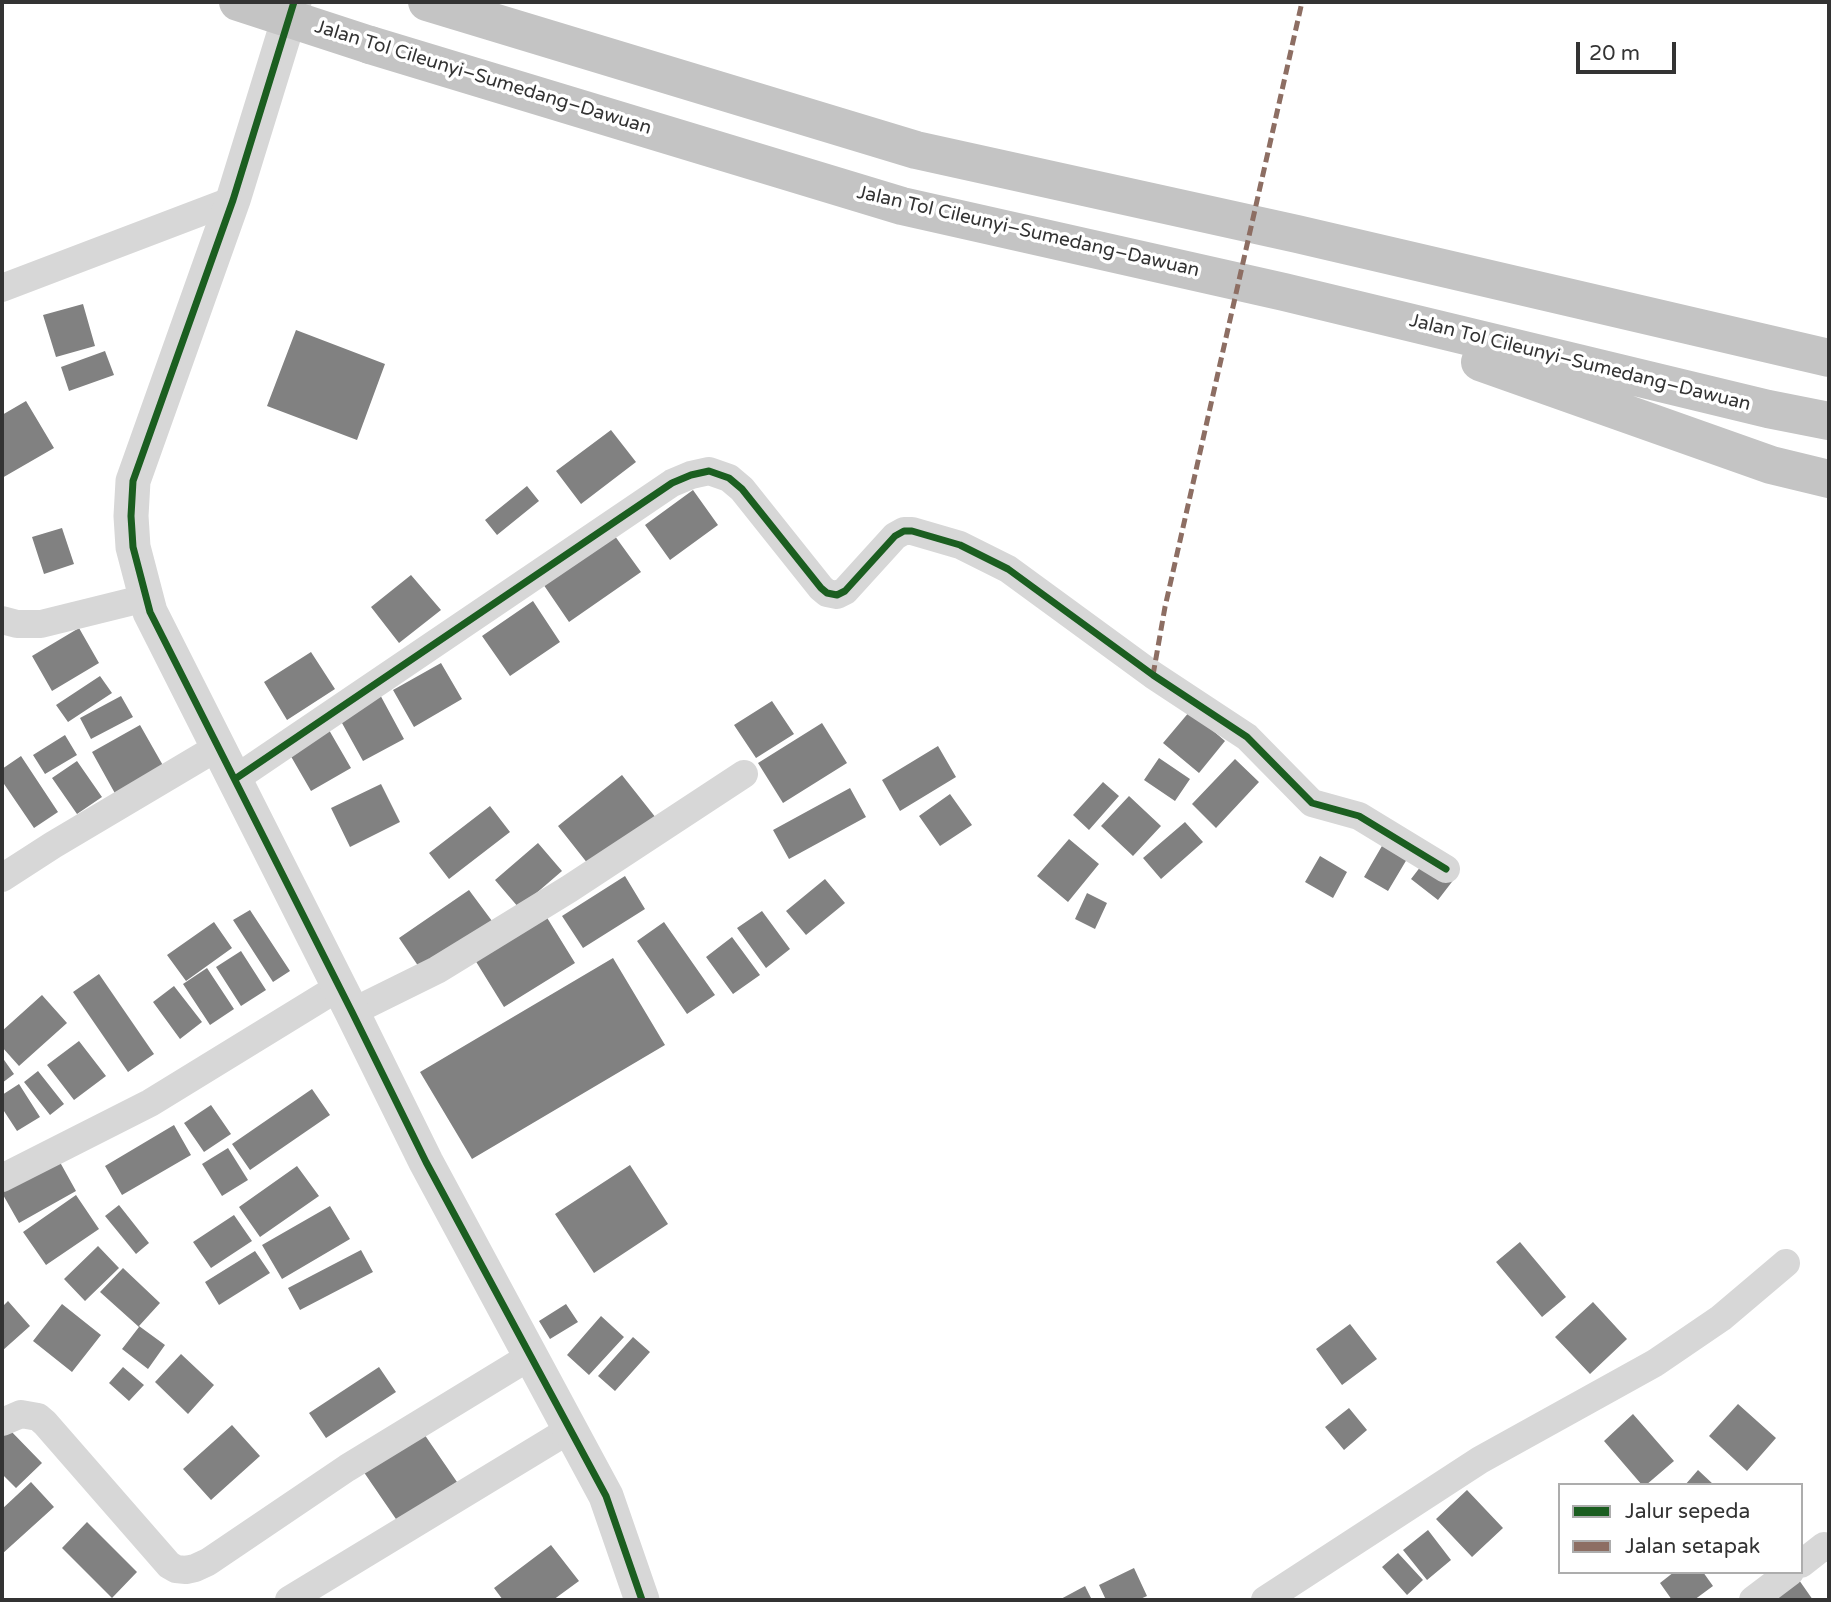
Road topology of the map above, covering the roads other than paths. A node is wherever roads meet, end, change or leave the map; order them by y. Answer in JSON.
{"nodes":[{"id":1,"x":238,"y":2,"type":"edge"},
{"id":2,"x":294,"y":2,"type":"edge"},
{"id":3,"x":428,"y":2,"type":"edge"},
{"id":4,"x":233,"y":200,"type":"junction"},
{"id":5,"x":2,"y":288,"type":"edge"},
{"id":6,"x":1284,"y":292,"type":"junction"},
{"id":7,"x":1829,"y":358,"type":"edge"},
{"id":8,"x":1829,"y":421,"type":"edge"},
{"id":9,"x":1829,"y":479,"type":"edge"},
{"id":10,"x":146,"y":597,"type":"junction"},
{"id":11,"x":2,"y":620,"type":"edge"},
{"id":12,"x":218,"y":747,"type":"junction"},
{"id":13,"x":744,"y":774,"type":"dead end"},
{"id":14,"x":235,"y":779,"type":"junction"},
{"id":15,"x":1446,"y":869,"type":"dead end"},
{"id":16,"x":2,"y":878,"type":"edge"},
{"id":17,"x":346,"y":999,"type":"junction"},
{"id":18,"x":2,"y":1178,"type":"edge"},
{"id":19,"x":1786,"y":1263,"type":"dead end"},
{"id":20,"x":529,"y":1357,"type":"junction"},
{"id":21,"x":2,"y":1422,"type":"edge"},
{"id":22,"x":569,"y":1430,"type":"junction"},
{"id":23,"x":1829,"y":1548,"type":"edge"},
{"id":24,"x":1803,"y":1562,"type":"edge"},
{"id":25,"x":1787,"y":1574,"type":"edge"},
{"id":26,"x":289,"y":1600,"type":"edge"},
{"id":27,"x":642,"y":1600,"type":"edge"},
{"id":28,"x":1265,"y":1600,"type":"edge"},
{"id":29,"x":1753,"y":1600,"type":"edge"}],
"edges":[{"from":1,"to":6,"type":"highway","name":"Jalan Tol Cileunyi–Sumedang–Dawuan","bridge":true},
{"from":2,"to":4,"type":"street"},
{"from":3,"to":7,"type":"highway"},
{"from":4,"to":5,"type":"street"},
{"from":4,"to":10,"type":"street"},
{"from":6,"to":8,"type":"highway","name":"Jalan Tol Cileunyi–Sumedang–Dawuan"},
{"from":6,"to":9,"type":"highway"},
{"from":10,"to":11,"type":"street"},
{"from":10,"to":12,"type":"street"},
{"from":12,"to":14,"type":"street"},
{"from":12,"to":16,"type":"street"},
{"from":13,"to":17,"type":"street"},
{"from":14,"to":15,"type":"street"},
{"from":14,"to":17,"type":"street"},
{"from":17,"to":18,"type":"street"},
{"from":17,"to":20,"type":"street"},
{"from":19,"to":28,"type":"street"},
{"from":20,"to":21,"type":"street"},
{"from":20,"to":22,"type":"street"},
{"from":22,"to":26,"type":"street"},
{"from":22,"to":27,"type":"street"},
{"from":23,"to":24,"type":"street"},
{"from":25,"to":29,"type":"street"}]}
